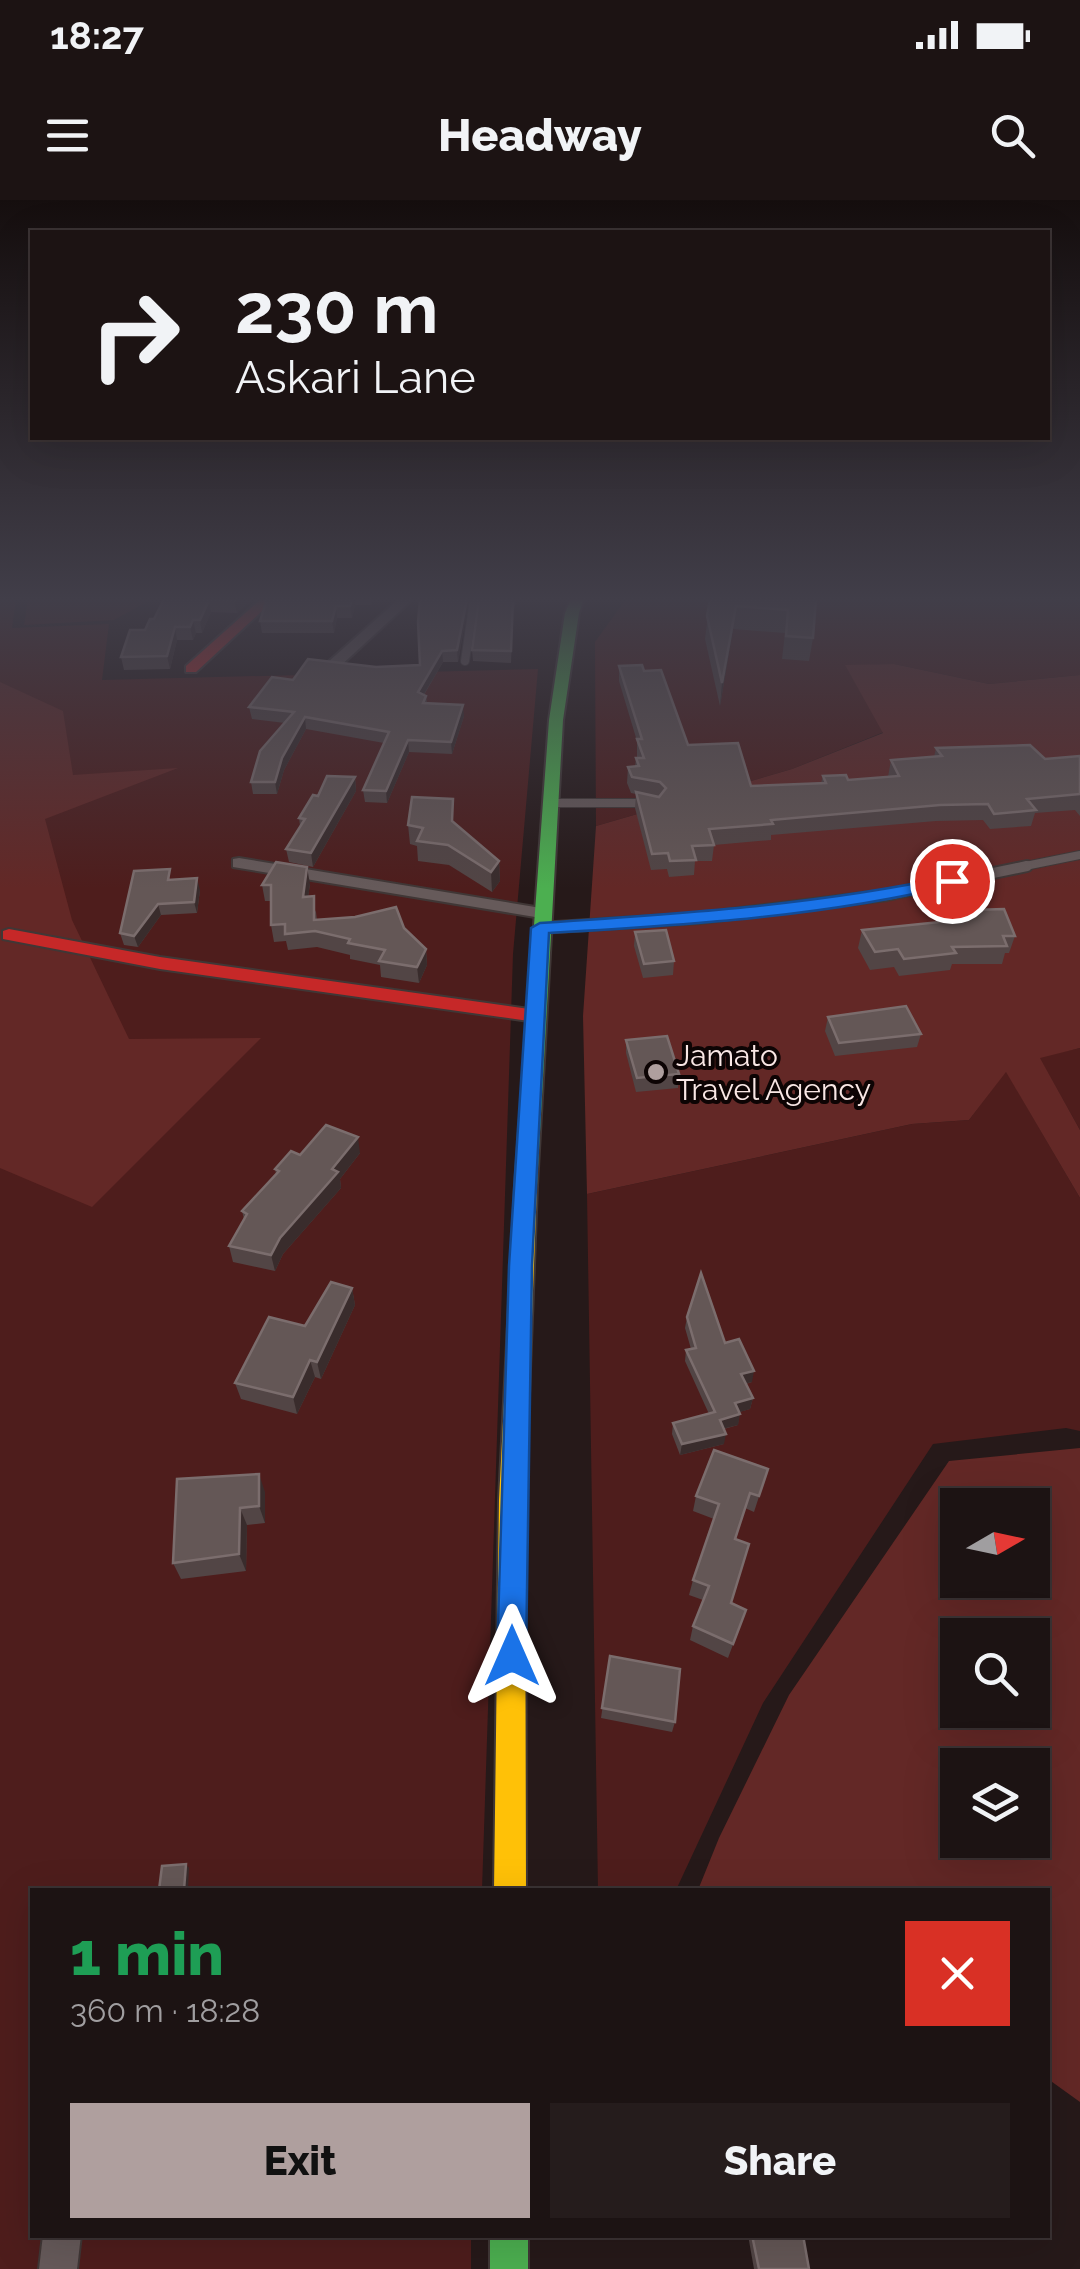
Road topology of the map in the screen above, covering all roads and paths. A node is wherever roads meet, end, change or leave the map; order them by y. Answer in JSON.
{"nodes":[{"id":1,"x":559,"y":696,"type":"edge"},
{"id":2,"x":552,"y":803,"type":"junction"},
{"id":3,"x":657,"y":806,"type":"edge"},
{"id":4,"x":1080,"y":854,"type":"edge"},
{"id":5,"x":239,"y":864,"type":"dead end"},
{"id":6,"x":541,"y":921,"type":"junction"},
{"id":7,"x":8,"y":935,"type":"dead end"},
{"id":8,"x":536,"y":1016,"type":"junction"},
{"id":9,"x":510,"y":1888,"type":"edge"},
{"id":10,"x":62,"y":2238,"type":"edge"},
{"id":11,"x":509,"y":2238,"type":"edge"},
{"id":12,"x":58,"y":2269,"type":"edge"},
{"id":13,"x":509,"y":2269,"type":"edge"}],
"edges":[{"from":1,"to":2,"type":"main road"},
{"from":2,"to":3,"type":"lane"},
{"from":2,"to":6,"type":"main road"},
{"from":4,"to":6,"type":"lane"},
{"from":5,"to":6,"type":"street"},
{"from":6,"to":8,"type":"main road"},
{"from":7,"to":8,"type":"main road"},
{"from":8,"to":9,"type":"main road"},
{"from":10,"to":12,"type":"street"},
{"from":11,"to":13,"type":"main road"}]}
